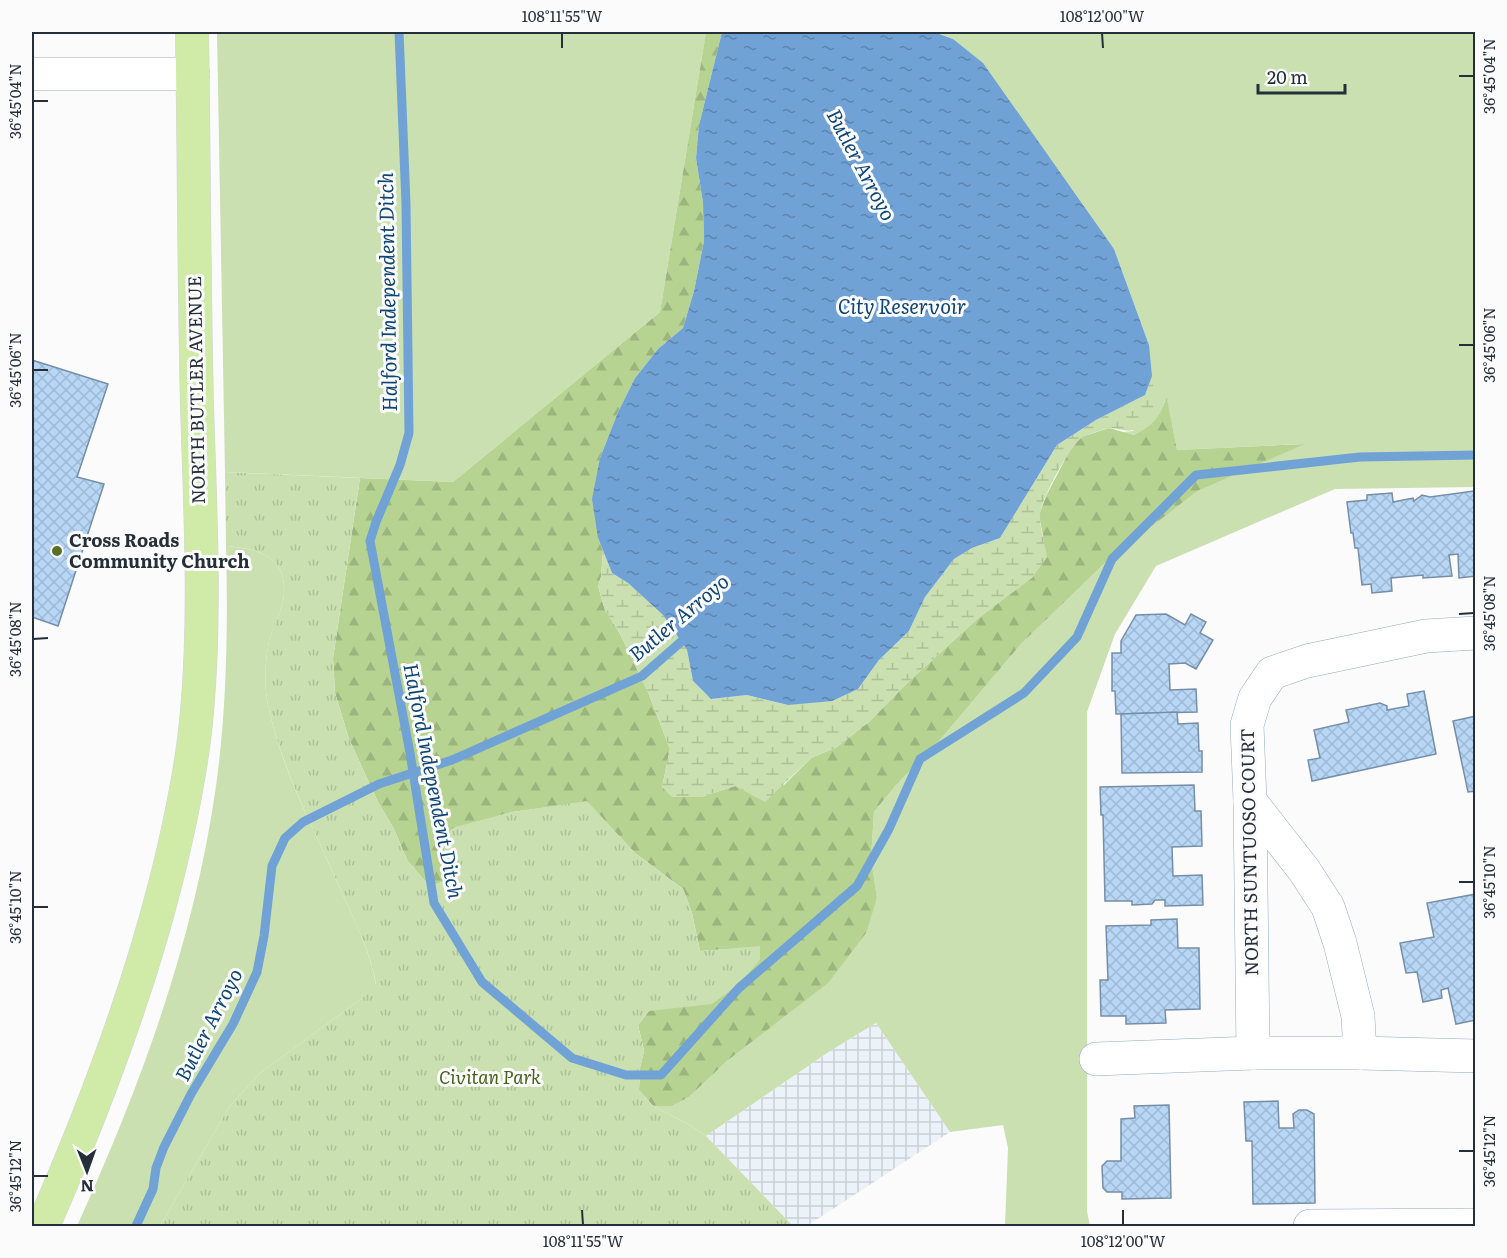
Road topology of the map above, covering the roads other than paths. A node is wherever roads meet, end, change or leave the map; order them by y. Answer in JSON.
{"nodes":[{"id":1,"x":192,"y":32,"type":"edge"},
{"id":2,"x":32,"y":74,"type":"edge"},
{"id":3,"x":193,"y":74,"type":"junction"},
{"id":4,"x":1476,"y":633,"type":"edge"},
{"id":5,"x":1251,"y":801,"type":"junction"},
{"id":6,"x":1252,"y":1053,"type":"junction"},
{"id":7,"x":1360,"y":1053,"type":"junction"},
{"id":8,"x":1476,"y":1056,"type":"edge"},
{"id":9,"x":1096,"y":1059,"type":"dead end"},
{"id":10,"x":1476,"y":1225,"type":"edge"},
{"id":11,"x":43,"y":1227,"type":"edge"},
{"id":12,"x":1310,"y":1227,"type":"edge"}],
"edges":[{"from":1,"to":3,"type":"main road","name":"NORTH BUTLER AVENUE"},
{"from":2,"to":3,"type":"street"},
{"from":3,"to":11,"type":"main road","name":"NORTH BUTLER AVENUE"},
{"from":4,"to":5,"type":"street","name":"NORTH SUNTUOSO COURT"},
{"from":5,"to":6,"type":"street","name":"NORTH SUNTUOSO COURT"},
{"from":5,"to":7,"type":"street"},
{"from":6,"to":7,"type":"street"},
{"from":6,"to":9,"type":"street"},
{"from":7,"to":8,"type":"street"},
{"from":10,"to":12,"type":"street"}]}
